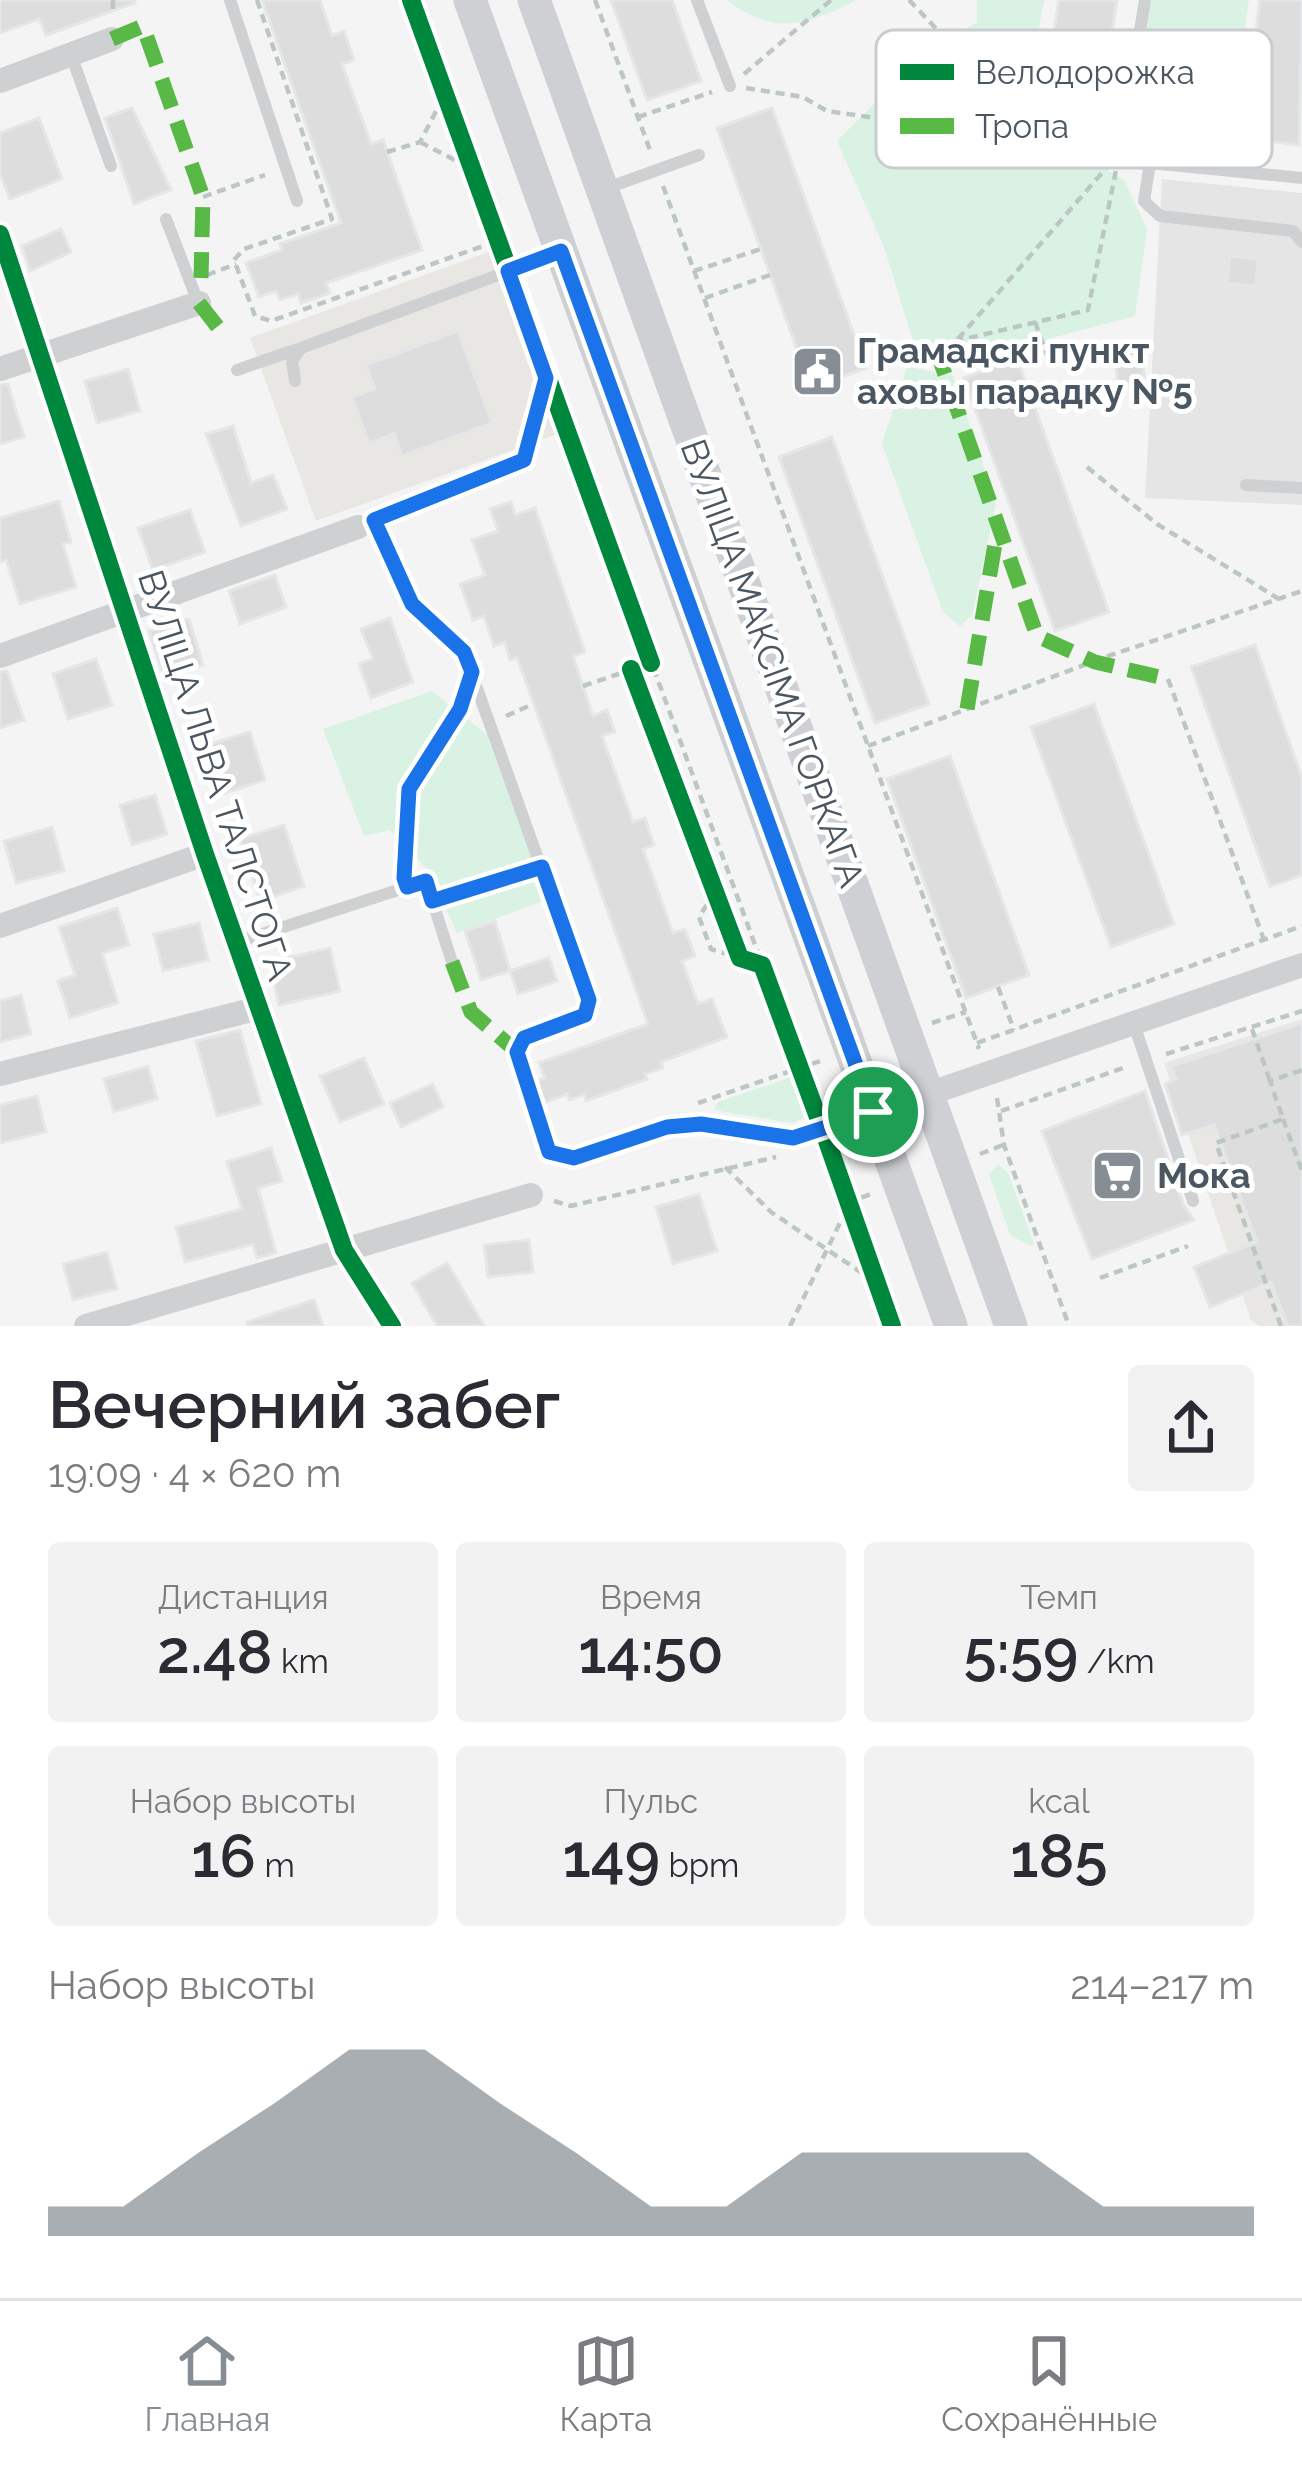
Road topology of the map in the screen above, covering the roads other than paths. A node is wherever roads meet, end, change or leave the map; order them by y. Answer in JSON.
{"nodes":[{"id":1,"x":230,"y":0,"type":"edge"},
{"id":2,"x":470,"y":0,"type":"edge"},
{"id":3,"x":534,"y":0,"type":"edge"},
{"id":4,"x":697,"y":0,"type":"edge"},
{"id":5,"x":1145,"y":0,"type":"edge"},
{"id":6,"x":1140,"y":30,"type":"edge"},
{"id":7,"x":112,"y":39,"type":"dead end"},
{"id":8,"x":70,"y":54,"type":"junction"},
{"id":9,"x":0,"y":81,"type":"edge"},
{"id":10,"x":730,"y":86,"type":"road end"},
{"id":11,"x":699,"y":154,"type":"dead end"},
{"id":12,"x":111,"y":166,"type":"dead end"},
{"id":13,"x":1149,"y":168,"type":"edge"},
{"id":14,"x":1201,"y":168,"type":"edge"},
{"id":15,"x":1302,"y":178,"type":"edge"},
{"id":16,"x":602,"y":190,"type":"junction"},
{"id":17,"x":297,"y":201,"type":"dead end"},
{"id":18,"x":166,"y":219,"type":"dead end"},
{"id":19,"x":0,"y":234,"type":"edge"},
{"id":20,"x":1302,"y":242,"type":"edge"},
{"id":21,"x":561,"y":251,"type":"junction"},
{"id":22,"x":200,"y":290,"type":"joint"},
{"id":23,"x":301,"y":348,"type":"junction"},
{"id":24,"x":41,"y":356,"type":"junction"},
{"id":25,"x":0,"y":369,"type":"edge"},
{"id":26,"x":237,"y":370,"type":"dead end"},
{"id":27,"x":296,"y":381,"type":"dead end"},
{"id":28,"x":1246,"y":485,"type":"dead end"},
{"id":29,"x":1302,"y":488,"type":"edge"},
{"id":30,"x":361,"y":533,"type":"dead end"},
{"id":31,"x":127,"y":611,"type":"junction"},
{"id":32,"x":464,"y":652,"type":"road end"},
{"id":33,"x":0,"y":656,"type":"edge"},
{"id":34,"x":205,"y":854,"type":"junction"},
{"id":35,"x":0,"y":926,"type":"edge"},
{"id":36,"x":236,"y":943,"type":"junction"},
{"id":37,"x":452,"y":962,"type":"dead end"},
{"id":38,"x":1302,"y":965,"type":"edge"},
{"id":39,"x":259,"y":1007,"type":"junction"},
{"id":40,"x":1134,"y":1023,"type":"junction"},
{"id":41,"x":0,"y":1074,"type":"edge"},
{"id":42,"x":927,"y":1094,"type":"junction"},
{"id":43,"x":873,"y":1112,"type":"junction"},
{"id":44,"x":531,"y":1195,"type":"road end"},
{"id":45,"x":1193,"y":1201,"type":"dead end"},
{"id":46,"x":344,"y":1250,"type":"junction"},
{"id":47,"x":86,"y":1326,"type":"edge"},
{"id":48,"x":392,"y":1326,"type":"edge"},
{"id":49,"x":951,"y":1326,"type":"edge"},
{"id":50,"x":1011,"y":1326,"type":"edge"}],
"edges":[{"from":1,"to":17,"type":"lane"},
{"from":2,"to":21,"type":"main road","name":"ВУЛІЦА МАКСІМА ГОРКАГА"},
{"from":3,"to":16,"type":"main road","name":"ВУЛІЦА МАКСІМА ГОРКАГА"},
{"from":4,"to":10,"type":"lane"},
{"from":5,"to":6,"type":"lane"},
{"from":7,"to":8,"type":"street"},
{"from":8,"to":9,"type":"street"},
{"from":8,"to":12,"type":"lane"},
{"from":11,"to":16,"type":"lane"},
{"from":13,"to":20,"type":"lane"},
{"from":14,"to":15,"type":"lane"},
{"from":16,"to":42,"type":"main road","name":"ВУЛІЦА МАКСІМА ГОРКАГА"},
{"from":18,"to":22,"type":"lane"},
{"from":19,"to":24,"type":"street","name":"ВУЛІЦА ЛЬВА ТАЛСТОГА"},
{"from":21,"to":23,"type":"lane"},
{"from":21,"to":43,"type":"main road","name":"ВУЛІЦА МАКСІМА ГОРКАГА"},
{"from":22,"to":24,"type":"street"},
{"from":23,"to":26,"type":"lane"},
{"from":23,"to":27,"type":"lane"},
{"from":24,"to":25,"type":"street"},
{"from":24,"to":31,"type":"street","name":"ВУЛІЦА ЛЬВА ТАЛСТОГА"},
{"from":28,"to":29,"type":"lane"},
{"from":30,"to":31,"type":"street"},
{"from":31,"to":33,"type":"street"},
{"from":31,"to":34,"type":"street","name":"ВУЛІЦА ЛЬВА ТАЛСТОГА"},
{"from":32,"to":43,"type":"lane"},
{"from":34,"to":35,"type":"street"},
{"from":34,"to":36,"type":"street","name":"ВУЛІЦА ЛЬВА ТАЛСТОГА"},
{"from":36,"to":37,"type":"lane"},
{"from":36,"to":39,"type":"street","name":"ВУЛІЦА ЛЬВА ТАЛСТОГА"},
{"from":38,"to":40,"type":"street"},
{"from":39,"to":41,"type":"street"},
{"from":39,"to":46,"type":"street","name":"ВУЛІЦА ЛЬВА ТАЛСТОГА"},
{"from":40,"to":42,"type":"street"},
{"from":40,"to":45,"type":"lane"},
{"from":42,"to":43,"type":"street"},
{"from":42,"to":50,"type":"main road","name":"ВУЛІЦА МАКСІМА ГОРКАГА"},
{"from":43,"to":49,"type":"main road","name":"ВУЛІЦА МАКСІМА ГОРКАГА"},
{"from":44,"to":46,"type":"street"},
{"from":46,"to":47,"type":"street"},
{"from":46,"to":48,"type":"street","name":"ВУЛІЦА ЛЬВА ТАЛСТОГА"}]}
